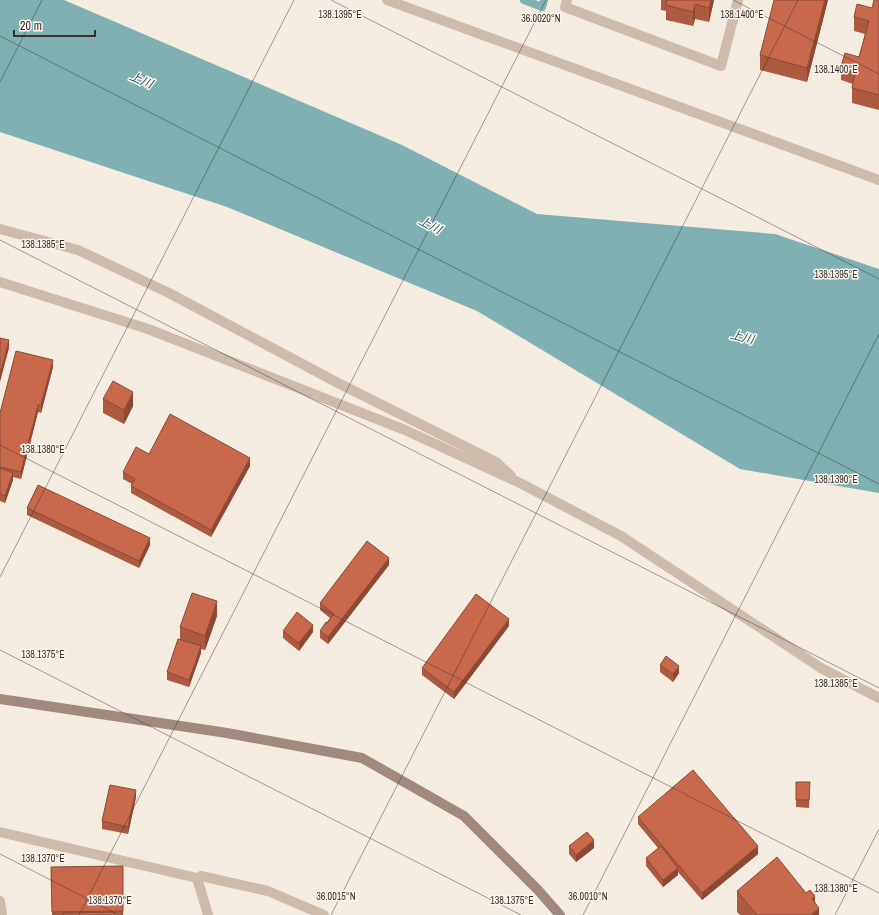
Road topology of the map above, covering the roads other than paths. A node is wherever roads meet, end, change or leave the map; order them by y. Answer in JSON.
{"nodes":[{"id":1,"x":387,"y":0,"type":"edge"},
{"id":2,"x":567,"y":0,"type":"edge"},
{"id":3,"x":738,"y":0,"type":"edge"},
{"id":4,"x":879,"y":180,"type":"edge"},
{"id":5,"x":0,"y":229,"type":"edge"},
{"id":6,"x":0,"y":282,"type":"edge"},
{"id":7,"x":520,"y":483,"type":"junction"},
{"id":8,"x":879,"y":698,"type":"edge"},
{"id":9,"x":0,"y":699,"type":"edge"},
{"id":10,"x":0,"y":832,"type":"edge"},
{"id":11,"x":197,"y":878,"type":"junction"},
{"id":12,"x":0,"y":901,"type":"edge"},
{"id":13,"x":2,"y":915,"type":"edge"},
{"id":14,"x":208,"y":915,"type":"edge"},
{"id":15,"x":324,"y":915,"type":"edge"},
{"id":16,"x":560,"y":915,"type":"edge"}],
"edges":[{"from":1,"to":4,"type":"street"},
{"from":2,"to":3,"type":"street"},
{"from":5,"to":7,"type":"street"},
{"from":6,"to":7,"type":"street"},
{"from":7,"to":8,"type":"street"},
{"from":9,"to":16,"type":"street"},
{"from":10,"to":11,"type":"street"},
{"from":11,"to":14,"type":"street"},
{"from":11,"to":15,"type":"street"},
{"from":12,"to":13,"type":"street"}]}
